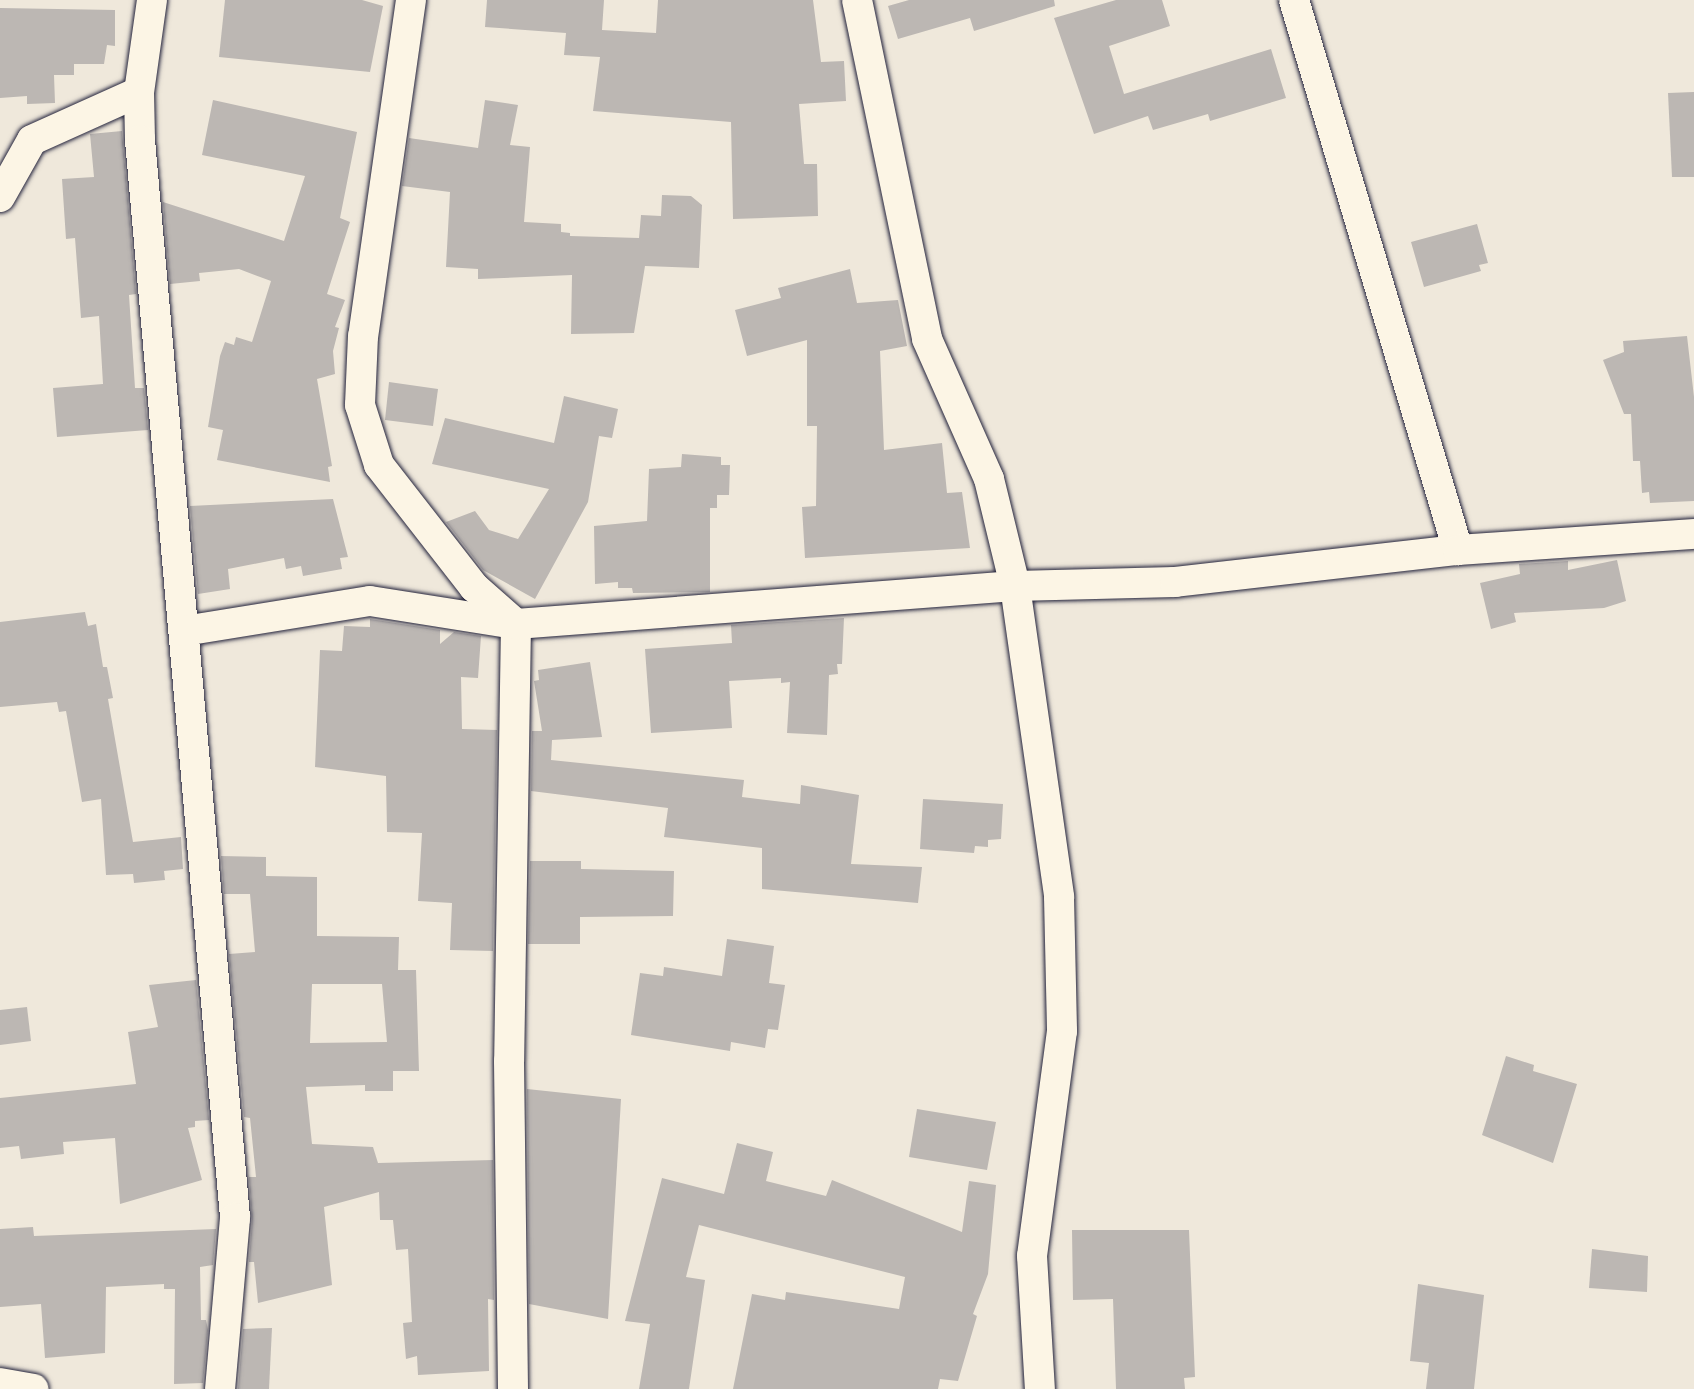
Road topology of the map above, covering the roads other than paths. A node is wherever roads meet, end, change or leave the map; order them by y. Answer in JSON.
{"nodes":[{"id":1,"x":152,"y":0,"type":"edge"},
{"id":2,"x":411,"y":0,"type":"edge"},
{"id":3,"x":1294,"y":0,"type":"edge"},
{"id":4,"x":861,"y":1,"type":"edge"},
{"id":5,"x":139,"y":92,"type":"junction"},
{"id":6,"x":0,"y":197,"type":"edge"},
{"id":7,"x":1694,"y":534,"type":"edge"},
{"id":8,"x":1458,"y":550,"type":"junction"},
{"id":9,"x":1014,"y":586,"type":"junction"},
{"id":10,"x":516,"y":624,"type":"junction"},
{"id":11,"x":184,"y":631,"type":"junction"},
{"id":12,"x":0,"y":1382,"type":"edge"},
{"id":13,"x":33,"y":1389,"type":"edge"},
{"id":14,"x":220,"y":1389,"type":"edge"},
{"id":15,"x":513,"y":1389,"type":"edge"},
{"id":16,"x":1040,"y":1389,"type":"edge"}],
"edges":[{"from":1,"to":5,"type":"street"},
{"from":2,"to":10,"type":"street"},
{"from":3,"to":8,"type":"street"},
{"from":4,"to":9,"type":"street"},
{"from":5,"to":6,"type":"street"},
{"from":5,"to":11,"type":"street"},
{"from":7,"to":8,"type":"street"},
{"from":8,"to":9,"type":"street"},
{"from":9,"to":10,"type":"street"},
{"from":9,"to":16,"type":"street"},
{"from":10,"to":11,"type":"street"},
{"from":10,"to":15,"type":"street"},
{"from":11,"to":14,"type":"street"},
{"from":12,"to":13,"type":"street"}]}
